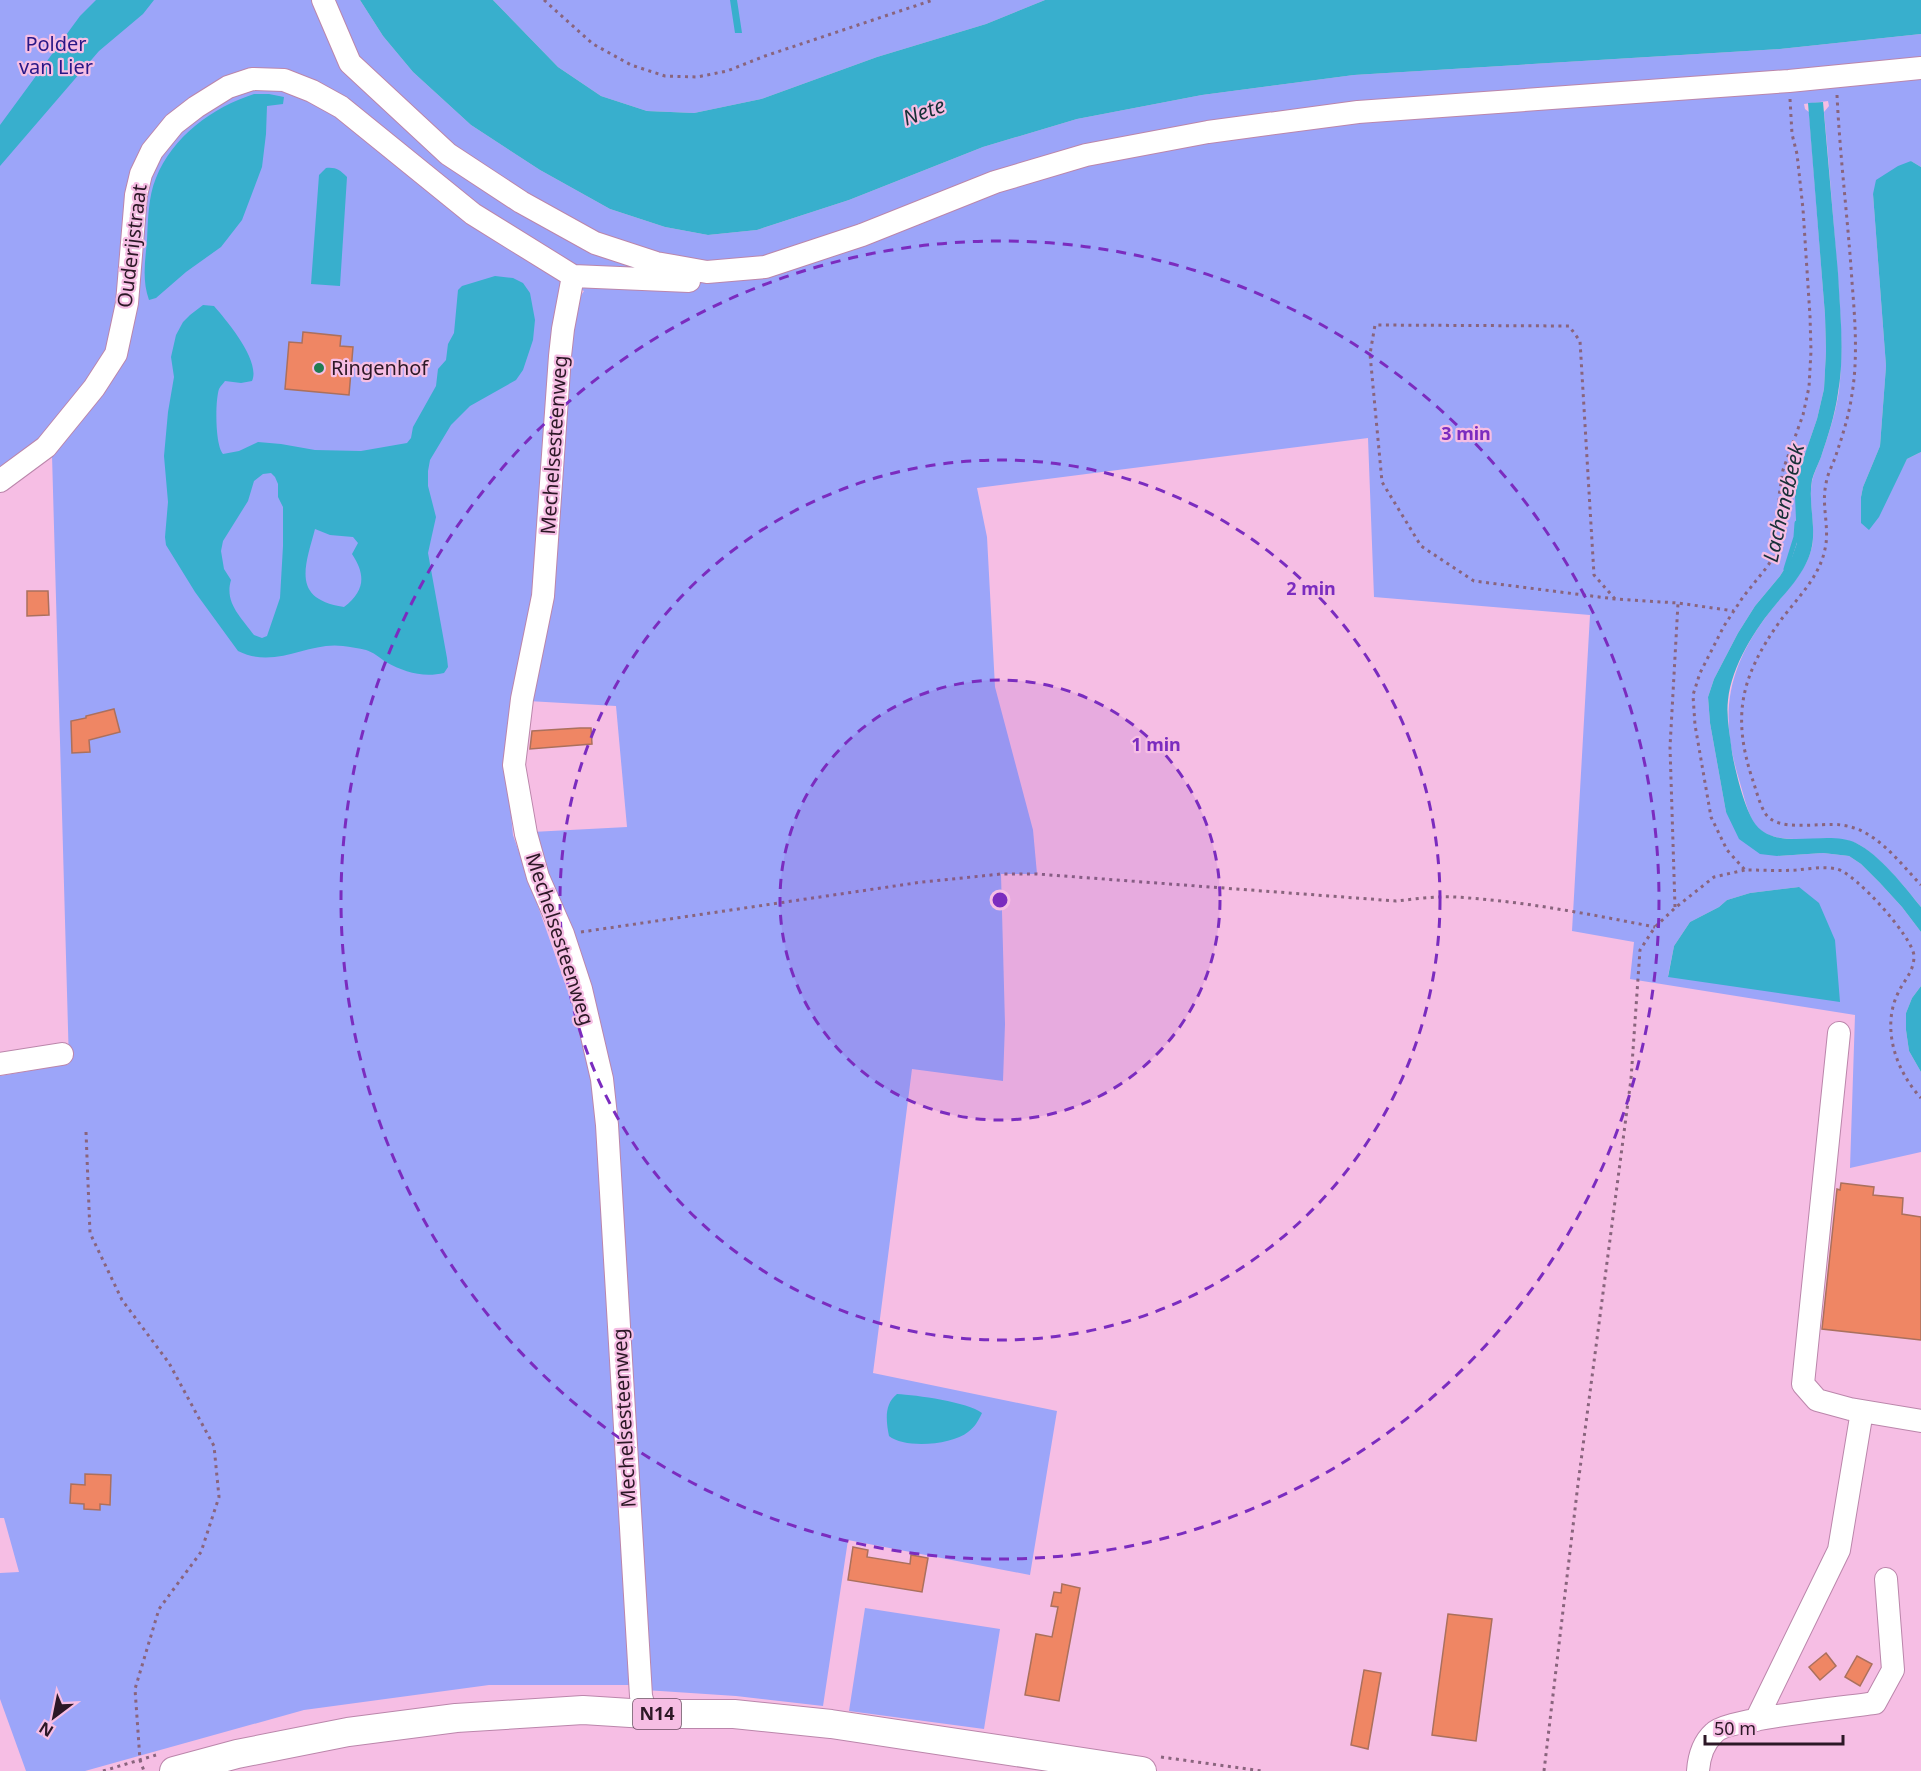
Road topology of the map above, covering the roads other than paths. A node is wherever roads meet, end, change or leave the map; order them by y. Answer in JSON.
{"nodes":[{"id":1,"x":323,"y":0,"type":"edge"},
{"id":2,"x":1921,"y":68,"type":"edge"},
{"id":3,"x":706,"y":272,"type":"junction"},
{"id":4,"x":573,"y":276,"type":"junction"},
{"id":5,"x":0,"y":481,"type":"edge"},
{"id":6,"x":1839,"y":1033,"type":"dead end"},
{"id":7,"x":62,"y":1054,"type":"dead end"},
{"id":8,"x":0,"y":1064,"type":"edge"},
{"id":9,"x":1863,"y":1411,"type":"junction"},
{"id":10,"x":1921,"y":1421,"type":"edge"},
{"id":11,"x":1886,"y":1579,"type":"dead end"},
{"id":12,"x":646,"y":1714,"type":"junction"},
{"id":13,"x":1756,"y":1720,"type":"junction"},
{"id":14,"x":174,"y":1771,"type":"edge"},
{"id":15,"x":1142,"y":1771,"type":"edge"},
{"id":16,"x":1698,"y":1771,"type":"edge"}],
"edges":[{"from":1,"to":3,"type":"street"},
{"from":2,"to":3,"type":"street"},
{"from":3,"to":4,"type":"street"},
{"from":4,"to":5,"type":"street","name":"Ouderijstraat"},
{"from":4,"to":12,"type":"street","name":"Mechelsesteenweg"},
{"from":6,"to":9,"type":"street"},
{"from":7,"to":8,"type":"street"},
{"from":9,"to":10,"type":"street"},
{"from":9,"to":13,"type":"street"},
{"from":11,"to":13,"type":"street"},
{"from":12,"to":14,"type":"main road","number":"N14"},
{"from":12,"to":15,"type":"main road","number":"N14"},
{"from":13,"to":16,"type":"street"}]}
